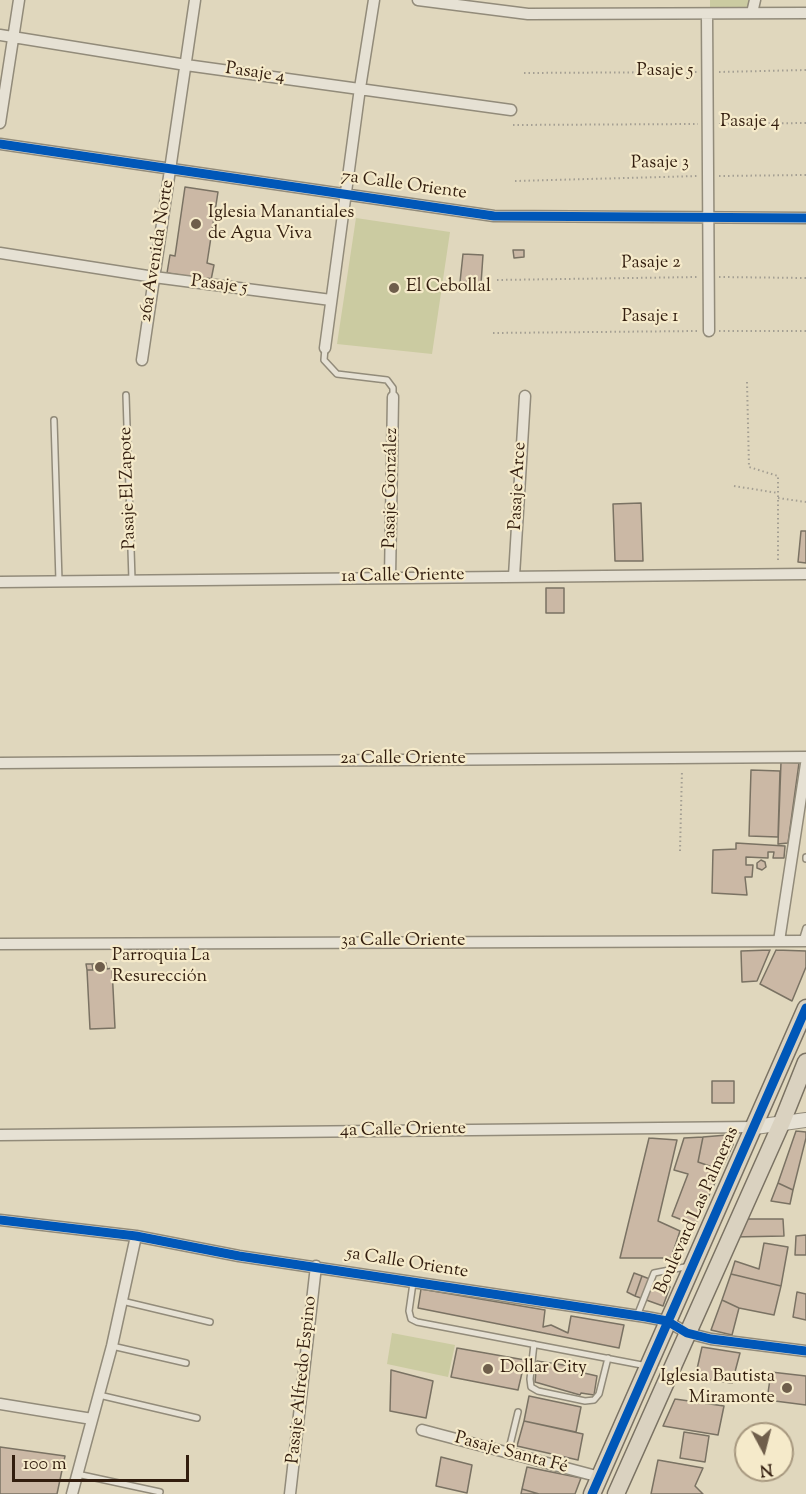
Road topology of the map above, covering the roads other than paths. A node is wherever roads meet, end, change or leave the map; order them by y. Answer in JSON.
{"nodes":[{"id":1,"x":19,"y":0,"type":"edge"},
{"id":2,"x":195,"y":0,"type":"edge"},
{"id":3,"x":374,"y":0,"type":"edge"},
{"id":4,"x":418,"y":0,"type":"edge"},
{"id":5,"x":755,"y":0,"type":"edge"},
{"id":6,"x":752,"y":13,"type":"junction"},
{"id":7,"x":806,"y":13,"type":"edge"},
{"id":8,"x":707,"y":14,"type":"junction"},
{"id":9,"x":0,"y":35,"type":"edge"},
{"id":10,"x":14,"y":37,"type":"junction"},
{"id":11,"x":186,"y":65,"type":"junction"},
{"id":12,"x":360,"y":88,"type":"junction"},
{"id":13,"x":511,"y":110,"type":"dead end"},
{"id":14,"x":0,"y":123,"type":"edge"},
{"id":15,"x":0,"y":144,"type":"edge"},
{"id":16,"x":171,"y":171,"type":"junction"},
{"id":17,"x":346,"y":194,"type":"junction"},
{"id":18,"x":708,"y":216,"type":"junction"},
{"id":19,"x":806,"y":218,"type":"edge"},
{"id":20,"x":0,"y":253,"type":"edge"},
{"id":21,"x":154,"y":277,"type":"junction"},
{"id":22,"x":331,"y":300,"type":"junction"},
{"id":23,"x":709,"y":331,"type":"road end"},
{"id":24,"x":325,"y":348,"type":"joint"},
{"id":25,"x":142,"y":360,"type":"dead end"},
{"id":26,"x":126,"y":395,"type":"dead end"},
{"id":27,"x":525,"y":396,"type":"dead end"},
{"id":28,"x":393,"y":397,"type":"joint"},
{"id":29,"x":54,"y":420,"type":"dead end"},
{"id":30,"x":806,"y":574,"type":"edge"},
{"id":31,"x":514,"y":576,"type":"junction"},
{"id":32,"x":390,"y":578,"type":"junction"},
{"id":33,"x":132,"y":580,"type":"junction"},
{"id":34,"x":59,"y":581,"type":"junction"},
{"id":35,"x":0,"y":582,"type":"edge"},
{"id":36,"x":806,"y":757,"type":"edge"},
{"id":37,"x":0,"y":763,"type":"edge"},
{"id":38,"x":806,"y":764,"type":"edge"},
{"id":39,"x":806,"y":928,"type":"edge"},
{"id":40,"x":779,"y":941,"type":"junction"},
{"id":41,"x":804,"y":941,"type":"edge"},
{"id":42,"x":0,"y":944,"type":"edge"},
{"id":43,"x":806,"y":1008,"type":"edge"},
{"id":44,"x":806,"y":1062,"type":"edge"},
{"id":45,"x":806,"y":1120,"type":"edge"},
{"id":46,"x":782,"y":1122,"type":"junction"},
{"id":47,"x":755,"y":1126,"type":"junction"},
{"id":48,"x":0,"y":1135,"type":"edge"},
{"id":49,"x":0,"y":1220,"type":"edge"},
{"id":50,"x":136,"y":1236,"type":"junction"},
{"id":51,"x":316,"y":1266,"type":"junction"},
{"id":52,"x":691,"y":1266,"type":"junction"},
{"id":53,"x":413,"y":1283,"type":"junction"},
{"id":54,"x":122,"y":1301,"type":"junction"},
{"id":55,"x":636,"y":1316,"type":"junction"},
{"id":56,"x":210,"y":1322,"type":"dead end"},
{"id":57,"x":667,"y":1322,"type":"junction"},
{"id":58,"x":687,"y":1333,"type":"junction"},
{"id":59,"x":534,"y":1344,"type":"junction"},
{"id":60,"x":112,"y":1346,"type":"junction"},
{"id":61,"x":806,"y":1350,"type":"edge"},
{"id":62,"x":608,"y":1358,"type":"junction"},
{"id":63,"x":186,"y":1363,"type":"dead end"},
{"id":64,"x":648,"y":1366,"type":"junction"},
{"id":65,"x":99,"y":1395,"type":"junction"},
{"id":66,"x":0,"y":1404,"type":"edge"},
{"id":67,"x":518,"y":1412,"type":"dead end"},
{"id":68,"x":197,"y":1418,"type":"dead end"},
{"id":69,"x":92,"y":1419,"type":"junction"},
{"id":70,"x":422,"y":1430,"type":"dead end"},
{"id":71,"x":507,"y":1454,"type":"junction"},
{"id":72,"x":77,"y":1474,"type":"junction"},
{"id":73,"x":600,"y":1477,"type":"junction"},
{"id":74,"x":160,"y":1492,"type":"dead end"},
{"id":75,"x":72,"y":1494,"type":"edge"},
{"id":76,"x":290,"y":1494,"type":"edge"},
{"id":77,"x":592,"y":1494,"type":"edge"},
{"id":78,"x":616,"y":1494,"type":"edge"}],
"edges":[{"from":1,"to":10,"type":"street"},
{"from":2,"to":11,"type":"street","name":"26a Avenida Norte"},
{"from":3,"to":12,"type":"street"},
{"from":4,"to":8,"type":"street"},
{"from":5,"to":6,"type":"street"},
{"from":6,"to":7,"type":"street"},
{"from":6,"to":8,"type":"street"},
{"from":8,"to":18,"type":"street"},
{"from":9,"to":10,"type":"street","name":"Pasaje 4"},
{"from":10,"to":11,"type":"street","name":"Pasaje 4"},
{"from":10,"to":14,"type":"street"},
{"from":11,"to":12,"type":"street","name":"Pasaje 4"},
{"from":11,"to":16,"type":"street","name":"26a Avenida Norte"},
{"from":12,"to":13,"type":"street","name":"Pasaje 4"},
{"from":12,"to":17,"type":"street"},
{"from":15,"to":16,"type":"street","name":"7a Calle Oriente"},
{"from":16,"to":17,"type":"street","name":"7a Calle Oriente"},
{"from":16,"to":21,"type":"street","name":"26a Avenida Norte"},
{"from":17,"to":18,"type":"street","name":"7a Calle Oriente"},
{"from":17,"to":22,"type":"street"},
{"from":18,"to":19,"type":"street","name":"7a Calle Oriente"},
{"from":18,"to":23,"type":"street"},
{"from":20,"to":21,"type":"street","name":"Pasaje 5"},
{"from":21,"to":22,"type":"street","name":"Pasaje 5"},
{"from":21,"to":25,"type":"street","name":"26a Avenida Norte"},
{"from":22,"to":24,"type":"street"},
{"from":24,"to":28,"type":"lane"},
{"from":26,"to":33,"type":"lane","name":"Pasaje El Zapote"},
{"from":27,"to":31,"type":"street","name":"Pasaje Arce"},
{"from":28,"to":32,"type":"street","name":"Pasaje González"},
{"from":29,"to":34,"type":"lane"},
{"from":30,"to":31,"type":"street","name":"1a Calle Oriente"},
{"from":31,"to":32,"type":"street","name":"1a Calle Oriente"},
{"from":32,"to":33,"type":"street","name":"1a Calle Oriente"},
{"from":33,"to":34,"type":"street","name":"1a Calle Oriente"},
{"from":34,"to":35,"type":"street","name":"1a Calle Oriente"},
{"from":36,"to":37,"type":"street","name":"2a Calle Oriente"},
{"from":38,"to":40,"type":"street"},
{"from":39,"to":41,"type":"lane"},
{"from":40,"to":41,"type":"street","name":"3a Calle Oriente"},
{"from":40,"to":42,"type":"street","name":"3a Calle Oriente"},
{"from":43,"to":47,"type":"main road","name":"Boulevard Las Palmeras"},
{"from":44,"to":46,"type":"main road"},
{"from":45,"to":46,"type":"street","name":"4a Calle Oriente"},
{"from":46,"to":47,"type":"street","name":"4a Calle Oriente"},
{"from":46,"to":58,"type":"main road"},
{"from":47,"to":48,"type":"street","name":"4a Calle Oriente"},
{"from":47,"to":52,"type":"main road","name":"Boulevard Las Palmeras"},
{"from":49,"to":50,"type":"street","name":"5a Calle Oriente"},
{"from":50,"to":51,"type":"street","name":"5a Calle Oriente"},
{"from":50,"to":54,"type":"street"},
{"from":51,"to":53,"type":"street","name":"5a Calle Oriente"},
{"from":51,"to":76,"type":"street","name":"Pasaje Alfredo Espino"},
{"from":52,"to":55,"type":"lane"},
{"from":52,"to":57,"type":"main road","name":"Boulevard Las Palmeras"},
{"from":53,"to":55,"type":"street","name":"5a Calle Oriente"},
{"from":53,"to":59,"type":"lane"},
{"from":54,"to":56,"type":"lane"},
{"from":54,"to":60,"type":"street"},
{"from":55,"to":57,"type":"street","name":"5a Calle Oriente"},
{"from":57,"to":58,"type":"street","name":"5a Calle Oriente"},
{"from":57,"to":64,"type":"main road","name":"Boulevard Las Palmeras"},
{"from":58,"to":61,"type":"street","name":"5a Calle Oriente"},
{"from":58,"to":78,"type":"main road"},
{"from":59,"to":62,"type":"lane"},
{"from":59,"to":62,"type":"lane"},
{"from":60,"to":63,"type":"lane"},
{"from":60,"to":65,"type":"street"},
{"from":62,"to":64,"type":"lane"},
{"from":64,"to":73,"type":"main road","name":"Boulevard Las Palmeras"},
{"from":65,"to":68,"type":"lane"},
{"from":65,"to":69,"type":"street"},
{"from":66,"to":69,"type":"street"},
{"from":67,"to":71,"type":"lane"},
{"from":69,"to":72,"type":"street"},
{"from":70,"to":71,"type":"street","name":"Pasaje Santa Fé"},
{"from":71,"to":73,"type":"street","name":"Pasaje Santa Fé"},
{"from":72,"to":74,"type":"lane"},
{"from":72,"to":75,"type":"street"},
{"from":73,"to":77,"type":"main road","name":"Boulevard Las Palmeras"}]}
